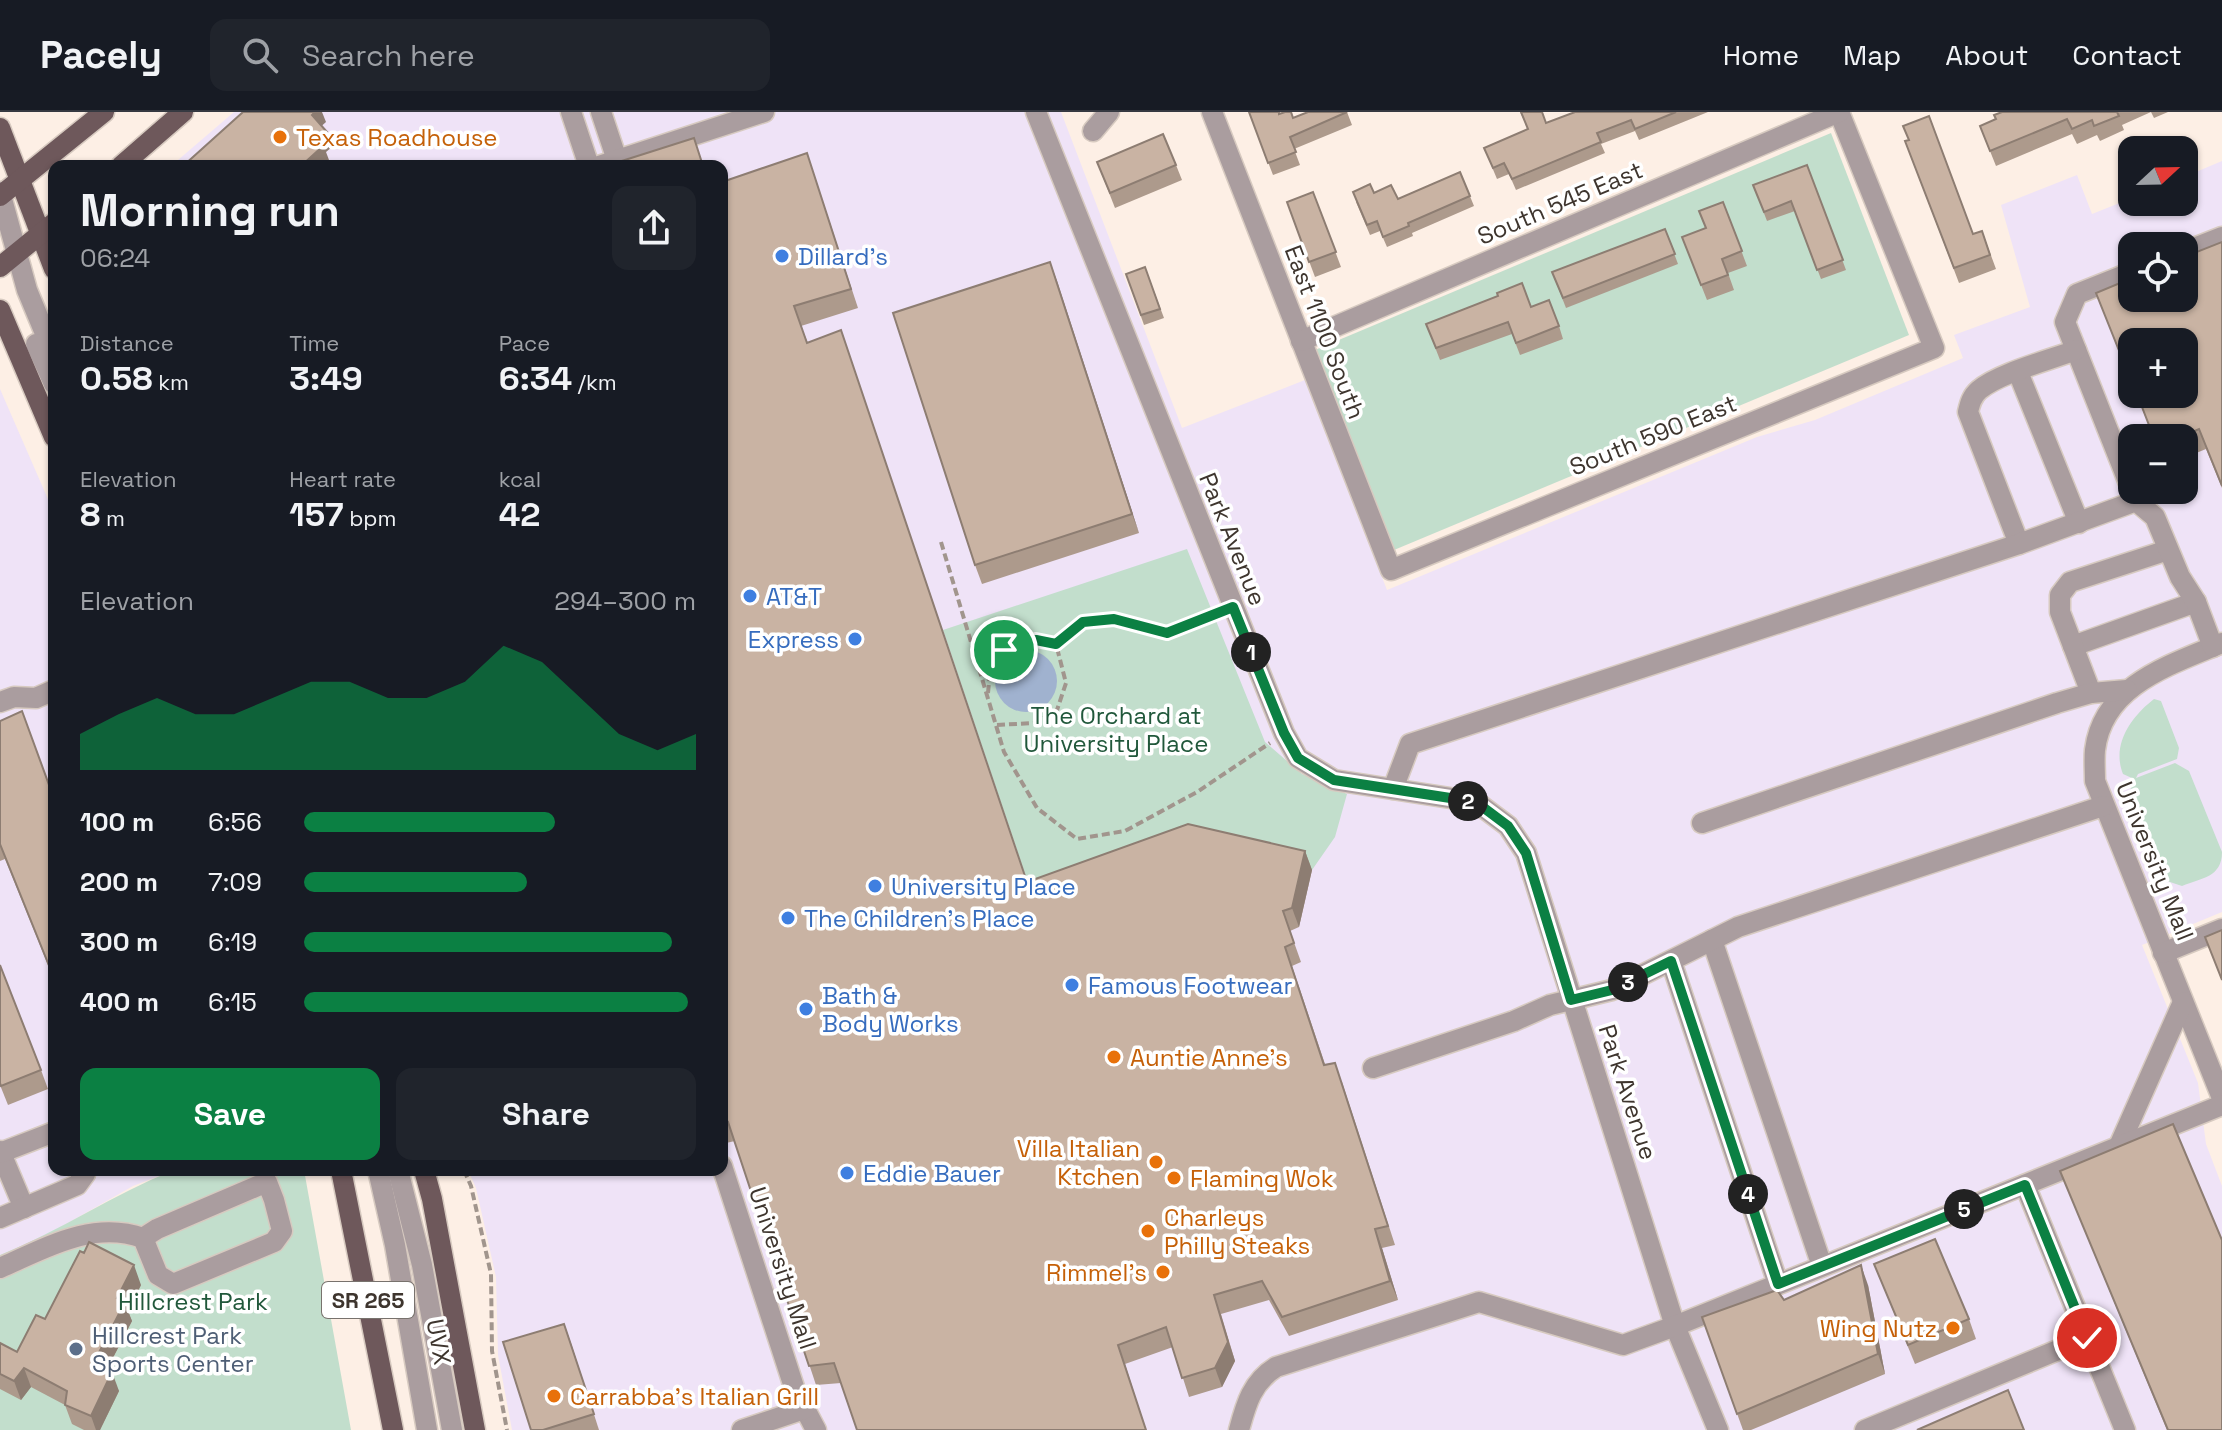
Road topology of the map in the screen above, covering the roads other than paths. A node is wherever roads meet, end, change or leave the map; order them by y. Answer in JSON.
{"nodes":[{"id":1,"x":104,"y":112,"type":"edge"},
{"id":2,"x":183,"y":112,"type":"edge"},
{"id":3,"x":571,"y":112,"type":"edge"},
{"id":4,"x":601,"y":112,"type":"edge"},
{"id":5,"x":764,"y":112,"type":"edge"},
{"id":6,"x":1036,"y":112,"type":"edge"},
{"id":7,"x":1109,"y":112,"type":"edge"},
{"id":8,"x":1212,"y":112,"type":"edge"},
{"id":9,"x":1839,"y":112,"type":"edge"},
{"id":10,"x":0,"y":128,"type":"edge"},
{"id":11,"x":1093,"y":131,"type":"dead end"},
{"id":12,"x":128,"y":160,"type":"edge"},
{"id":13,"x":587,"y":160,"type":"edge"},
{"id":14,"x":608,"y":160,"type":"edge"},
{"id":15,"x":617,"y":160,"type":"edge"},
{"id":16,"x":19,"y":180,"type":"junction"},
{"id":17,"x":0,"y":194,"type":"edge"},
{"id":18,"x":46,"y":230,"type":"edge"},
{"id":19,"x":0,"y":236,"type":"edge"},
{"id":20,"x":2222,"y":237,"type":"edge"},
{"id":21,"x":2198,"y":246,"type":"edge"},
{"id":22,"x":8,"y":260,"type":"edge"},
{"id":23,"x":2118,"y":278,"type":"edge"},
{"id":24,"x":0,"y":310,"type":"edge"},
{"id":25,"x":48,"y":341,"type":"edge"},
{"id":26,"x":1301,"y":341,"type":"junction"},
{"id":27,"x":2076,"y":350,"type":"junction"},
{"id":28,"x":48,"y":370,"type":"edge"},
{"id":29,"x":2018,"y":372,"type":"junction"},
{"id":30,"x":48,"y":423,"type":"edge"},
{"id":31,"x":2118,"y":456,"type":"edge"},
{"id":32,"x":2128,"y":504,"type":"edge"},
{"id":33,"x":2140,"y":504,"type":"edge"},
{"id":34,"x":2079,"y":523,"type":"junction"},
{"id":35,"x":2019,"y":544,"type":"junction"},
{"id":36,"x":2168,"y":550,"type":"junction"},
{"id":37,"x":1391,"y":570,"type":"joint"},
{"id":38,"x":2196,"y":602,"type":"junction"},
{"id":39,"x":2218,"y":645,"type":"edge"},
{"id":40,"x":2073,"y":646,"type":"junction"},
{"id":41,"x":2127,"y":690,"type":"junction"},
{"id":42,"x":48,"y":693,"type":"edge"},
{"id":43,"x":2091,"y":693,"type":"junction"},
{"id":44,"x":0,"y":702,"type":"edge"},
{"id":45,"x":1393,"y":789,"type":"junction"},
{"id":46,"x":2103,"y":806,"type":"junction"},
{"id":47,"x":1702,"y":823,"type":"dead end"},
{"id":48,"x":2222,"y":929,"type":"edge"},
{"id":49,"x":1712,"y":940,"type":"junction"},
{"id":50,"x":2160,"y":960,"type":"junction"},
{"id":51,"x":1671,"y":961,"type":"junction"},
{"id":52,"x":1571,"y":1000,"type":"junction"},
{"id":53,"x":2183,"y":1002,"type":"junction"},
{"id":54,"x":1373,"y":1068,"type":"dead end"},
{"id":55,"x":2222,"y":1098,"type":"edge"},
{"id":56,"x":2222,"y":1105,"type":"edge"},
{"id":57,"x":48,"y":1134,"type":"edge"},
{"id":58,"x":2119,"y":1146,"type":"junction"},
{"id":59,"x":0,"y":1153,"type":"edge"},
{"id":60,"x":84,"y":1176,"type":"edge"},
{"id":61,"x":342,"y":1176,"type":"edge"},
{"id":62,"x":379,"y":1176,"type":"edge"},
{"id":63,"x":399,"y":1176,"type":"edge"},
{"id":64,"x":426,"y":1176,"type":"edge"},
{"id":65,"x":725,"y":1176,"type":"edge"},
{"id":66,"x":2025,"y":1185,"type":"junction"},
{"id":67,"x":24,"y":1208,"type":"junction"},
{"id":68,"x":0,"y":1218,"type":"edge"},
{"id":69,"x":143,"y":1238,"type":"junction"},
{"id":70,"x":1822,"y":1266,"type":"junction"},
{"id":71,"x":0,"y":1268,"type":"edge"},
{"id":72,"x":1778,"y":1284,"type":"junction"},
{"id":73,"x":1675,"y":1326,"type":"junction"},
{"id":74,"x":2087,"y":1338,"type":"junction"},
{"id":75,"x":804,"y":1409,"type":"junction"},
{"id":76,"x":393,"y":1430,"type":"edge"},
{"id":77,"x":427,"y":1430,"type":"edge"},
{"id":78,"x":452,"y":1430,"type":"edge"},
{"id":79,"x":475,"y":1430,"type":"edge"},
{"id":80,"x":742,"y":1430,"type":"edge"},
{"id":81,"x":816,"y":1430,"type":"edge"},
{"id":82,"x":1239,"y":1430,"type":"edge"},
{"id":83,"x":1718,"y":1430,"type":"edge"},
{"id":84,"x":1865,"y":1430,"type":"edge"},
{"id":85,"x":2125,"y":1430,"type":"edge"}],
"edges":[{"from":1,"to":16,"type":"main road"},
{"from":2,"to":12,"type":"main road"},
{"from":3,"to":13,"type":"street"},
{"from":4,"to":14,"type":"street"},
{"from":5,"to":15,"type":"street"},
{"from":6,"to":45,"type":"street","name":"Park Avenue"},
{"from":7,"to":11,"type":"street"},
{"from":8,"to":26,"type":"street","name":"East 1100 South"},
{"from":9,"to":26,"type":"street","name":"South 545 East"},
{"from":9,"to":37,"type":"street","name":"South 590 East"},
{"from":10,"to":16,"type":"main road"},
{"from":16,"to":17,"type":"main road"},
{"from":16,"to":18,"type":"main road"},
{"from":17,"to":22,"type":"street"},
{"from":18,"to":22,"type":"main road"},
{"from":19,"to":22,"type":"street"},
{"from":20,"to":21,"type":"street"},
{"from":22,"to":25,"type":"street"},
{"from":22,"to":28,"type":"street"},
{"from":23,"to":27,"type":"street"},
{"from":24,"to":30,"type":"main road"},
{"from":26,"to":37,"type":"street","name":"East 1100 South"},
{"from":27,"to":29,"type":"street"},
{"from":27,"to":31,"type":"street"},
{"from":29,"to":34,"type":"street"},
{"from":29,"to":35,"type":"street"},
{"from":32,"to":34,"type":"street"},
{"from":33,"to":36,"type":"street"},
{"from":34,"to":35,"type":"street"},
{"from":35,"to":45,"type":"street"},
{"from":36,"to":38,"type":"street"},
{"from":36,"to":40,"type":"street"},
{"from":38,"to":39,"type":"street"},
{"from":38,"to":40,"type":"street"},
{"from":39,"to":41,"type":"street","name":"University Mall"},
{"from":40,"to":43,"type":"street"},
{"from":41,"to":43,"type":"street"},
{"from":41,"to":46,"type":"street","name":"University Mall"},
{"from":42,"to":44,"type":"street"},
{"from":43,"to":47,"type":"street"},
{"from":45,"to":52,"type":"street","name":"Park Avenue"},
{"from":46,"to":49,"type":"street"},
{"from":46,"to":50,"type":"street","name":"University Mall"},
{"from":48,"to":50,"type":"street"},
{"from":49,"to":51,"type":"street"},
{"from":49,"to":70,"type":"street"},
{"from":50,"to":53,"type":"street","name":"University Mall"},
{"from":51,"to":52,"type":"street"},
{"from":51,"to":72,"type":"street"},
{"from":52,"to":54,"type":"street"},
{"from":52,"to":73,"type":"street","name":"Park Avenue"},
{"from":53,"to":55,"type":"street","name":"University Mall"},
{"from":53,"to":58,"type":"street"},
{"from":56,"to":58,"type":"street"},
{"from":57,"to":59,"type":"street"},
{"from":58,"to":66,"type":"street"},
{"from":59,"to":67,"type":"street"},
{"from":60,"to":67,"type":"street"},
{"from":61,"to":76,"type":"main road","number":"SR 265"},
{"from":62,"to":77,"type":"street","name":"UVX"},
{"from":63,"to":78,"type":"street"},
{"from":64,"to":79,"type":"main road","number":"SR 265"},
{"from":65,"to":75,"type":"street","name":"University Mall"},
{"from":66,"to":70,"type":"street"},
{"from":66,"to":74,"type":"street"},
{"from":67,"to":68,"type":"street"},
{"from":69,"to":69,"type":"street"},
{"from":69,"to":71,"type":"street"},
{"from":70,"to":72,"type":"street"},
{"from":72,"to":73,"type":"street"},
{"from":73,"to":82,"type":"street"},
{"from":73,"to":83,"type":"street","name":"Park Avenue"},
{"from":74,"to":84,"type":"street"},
{"from":74,"to":85,"type":"street"},
{"from":75,"to":80,"type":"street"},
{"from":75,"to":81,"type":"street","name":"University Mall"}]}
